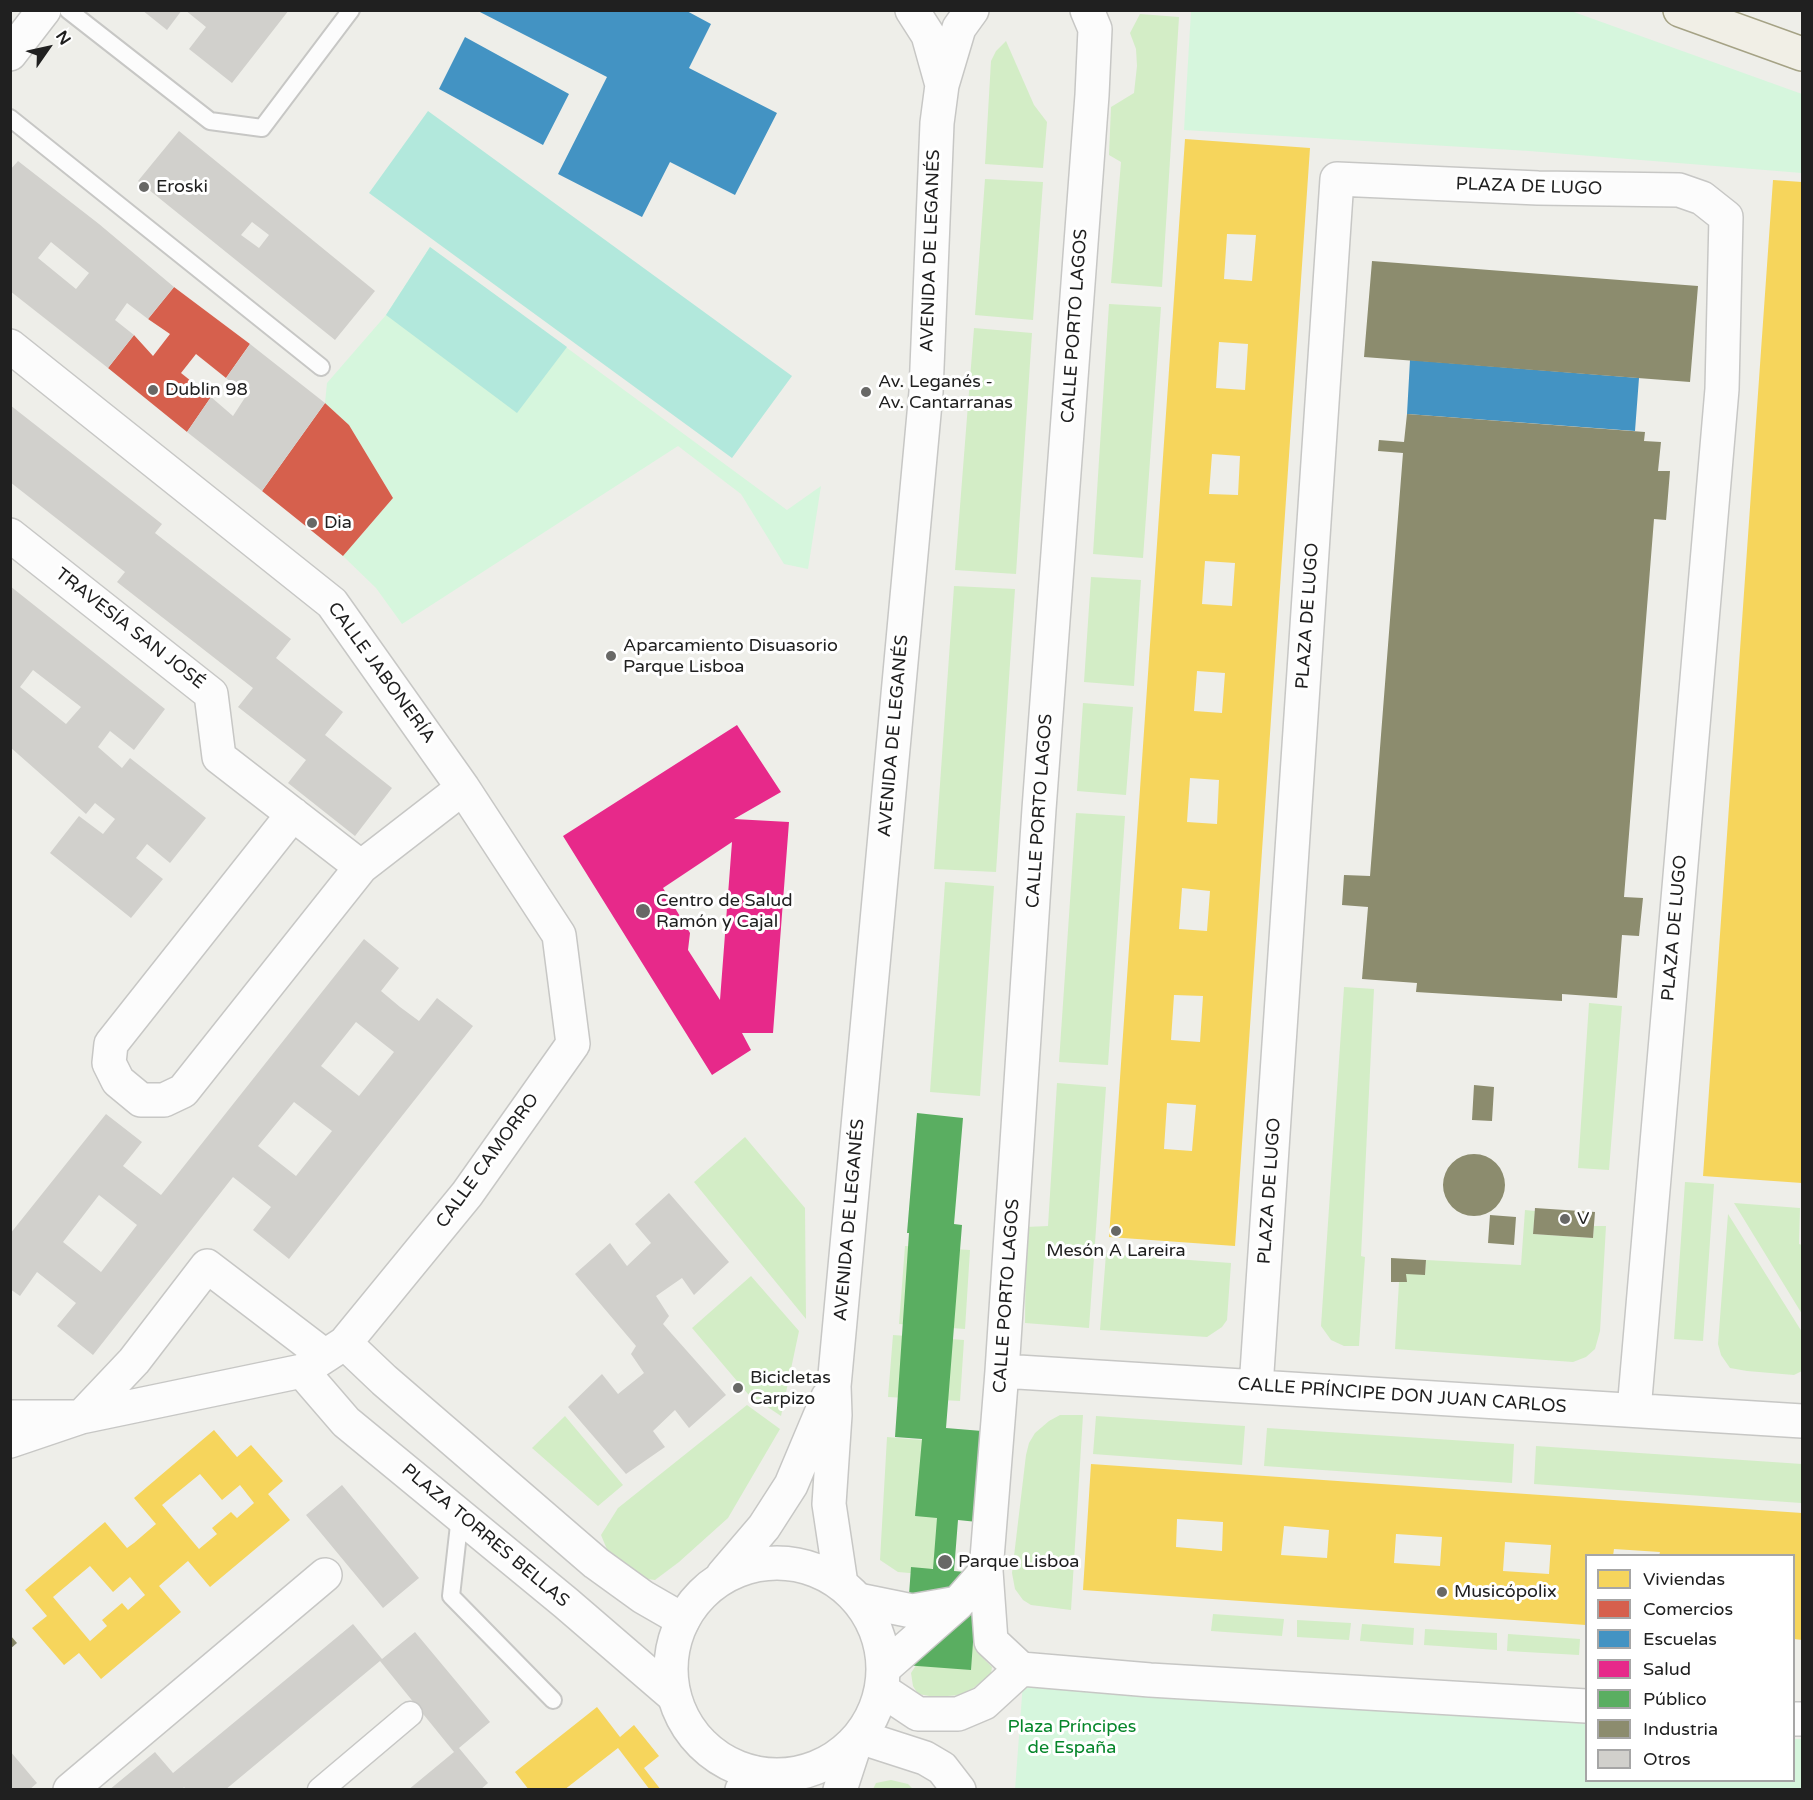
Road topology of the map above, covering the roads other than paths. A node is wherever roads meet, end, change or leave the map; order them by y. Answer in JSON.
{"nodes":[{"id":1,"x":44,"y":10,"type":"edge"},
{"id":2,"x":68,"y":10,"type":"edge"},
{"id":3,"x":351,"y":10,"type":"edge"},
{"id":4,"x":912,"y":10,"type":"edge"},
{"id":5,"x":972,"y":10,"type":"edge"},
{"id":6,"x":1087,"y":10,"type":"edge"},
{"id":7,"x":1680,"y":10,"type":"edge"},
{"id":8,"x":10,"y":54,"type":"edge"},
{"id":9,"x":1803,"y":54,"type":"edge"},
{"id":10,"x":942,"y":85,"type":"junction"},
{"id":11,"x":10,"y":118,"type":"edge"},
{"id":12,"x":10,"y":346,"type":"edge"},
{"id":13,"x":321,"y":368,"type":"dead end"},
{"id":14,"x":10,"y":535,"type":"edge"},
{"id":15,"x":463,"y":788,"type":"junction"},
{"id":16,"x":293,"y":814,"type":"junction"},
{"id":17,"x":361,"y":867,"type":"junction"},
{"id":18,"x":559,"y":935,"type":"joint"},
{"id":19,"x":333,"y":1349,"type":"junction"},
{"id":20,"x":1002,"y":1371,"type":"junction"},
{"id":21,"x":834,"y":1386,"type":"junction"},
{"id":22,"x":1256,"y":1387,"type":"junction"},
{"id":23,"x":1634,"y":1410,"type":"junction"},
{"id":24,"x":10,"y":1417,"type":"edge"},
{"id":25,"x":81,"y":1417,"type":"junction"},
{"id":26,"x":1803,"y":1421,"type":"edge"},
{"id":27,"x":10,"y":1441,"type":"edge"},
{"id":28,"x":460,"y":1516,"type":"junction"},
{"id":29,"x":986,"y":1571,"type":"junction"},
{"id":30,"x":325,"y":1575,"type":"dead end"},
{"id":31,"x":720,"y":1579,"type":"junction"},
{"id":32,"x":850,"y":1592,"type":"junction"},
{"id":33,"x":958,"y":1603,"type":"junction"},
{"id":34,"x":683,"y":1620,"type":"junction"},
{"id":35,"x":1021,"y":1669,"type":"junction"},
{"id":36,"x":883,"y":1679,"type":"junction"},
{"id":37,"x":674,"y":1696,"type":"junction"},
{"id":38,"x":553,"y":1700,"type":"dead end"},
{"id":39,"x":1585,"y":1706,"type":"edge"},
{"id":40,"x":410,"y":1714,"type":"dead end"},
{"id":41,"x":858,"y":1739,"type":"junction"},
{"id":42,"x":757,"y":1782,"type":"edge"},
{"id":43,"x":70,"y":1790,"type":"edge"},
{"id":44,"x":320,"y":1790,"type":"edge"},
{"id":45,"x":840,"y":1790,"type":"edge"},
{"id":46,"x":959,"y":1790,"type":"edge"}],
"edges":[{"from":1,"to":8,"type":"street"},
{"from":2,"to":3,"type":"lane"},
{"from":4,"to":10,"type":"street","name":"AVENIDA DE LEGANÉS"},
{"from":5,"to":10,"type":"street","name":"AVENIDA DE LEGANÉS"},
{"from":6,"to":20,"type":"street","name":"CALLE PORTO LAGOS"},
{"from":7,"to":9,"type":"main road"},
{"from":10,"to":21,"type":"street","name":"AVENIDA DE LEGANÉS"},
{"from":11,"to":13,"type":"lane"},
{"from":12,"to":15,"type":"street","name":"CALLE JABONERÍA"},
{"from":14,"to":16,"type":"street","name":"TRAVESÍA SAN JOSÉ"},
{"from":15,"to":17,"type":"street"},
{"from":15,"to":18,"type":"street","name":"CALLE JABONERÍA"},
{"from":16,"to":17,"type":"street","name":"TRAVESÍA SAN JOSÉ"},
{"from":16,"to":17,"type":"street"},
{"from":18,"to":19,"type":"street","name":"CALLE CAMORRO"},
{"from":19,"to":25,"type":"street"},
{"from":19,"to":25,"type":"street"},
{"from":19,"to":28,"type":"street","name":"PLAZA TORRES BELLAS"},
{"from":19,"to":34,"type":"street"},
{"from":20,"to":22,"type":"street","name":"CALLE PRÍNCIPE DON JUAN CARLOS"},
{"from":20,"to":29,"type":"street","name":"CALLE PORTO LAGOS"},
{"from":21,"to":31,"type":"street","name":"AVENIDA DE LEGANÉS"},
{"from":21,"to":32,"type":"street","name":"AVENIDA DE LEGANÉS"},
{"from":22,"to":23,"type":"street","name":"CALLE PRÍNCIPE DON JUAN CARLOS"},
{"from":22,"to":23,"type":"street","name":"PLAZA DE LUGO"},
{"from":23,"to":26,"type":"street","name":"CALLE PRÍNCIPE DON JUAN CARLOS"},
{"from":24,"to":25,"type":"street"},
{"from":25,"to":27,"type":"street"},
{"from":28,"to":37,"type":"street","name":"PLAZA TORRES BELLAS"},
{"from":28,"to":38,"type":"lane"},
{"from":29,"to":33,"type":"street"},
{"from":29,"to":35,"type":"street"},
{"from":30,"to":43,"type":"street"},
{"from":31,"to":32,"type":"street"},
{"from":31,"to":34,"type":"street"},
{"from":32,"to":33,"type":"street"},
{"from":32,"to":36,"type":"street"},
{"from":33,"to":36,"type":"street"},
{"from":34,"to":37,"type":"street"},
{"from":35,"to":36,"type":"street"},
{"from":35,"to":39,"type":"street"},
{"from":36,"to":41,"type":"street"},
{"from":37,"to":42,"type":"street"},
{"from":40,"to":44,"type":"street"},
{"from":41,"to":42,"type":"street"},
{"from":41,"to":45,"type":"street"},
{"from":41,"to":46,"type":"street"}]}
